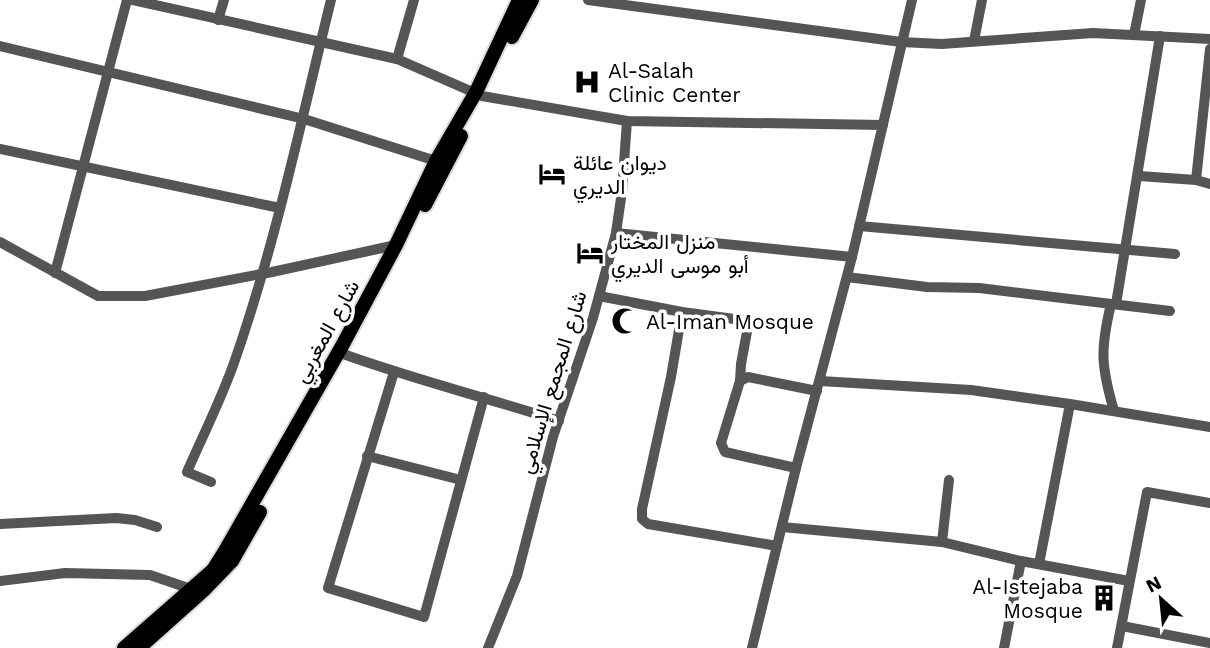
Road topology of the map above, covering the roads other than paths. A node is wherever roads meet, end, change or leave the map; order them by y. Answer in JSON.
{"nodes":[{"id":1,"x":127,"y":0,"type":"edge"},
{"id":2,"x":133,"y":0,"type":"edge"},
{"id":3,"x":224,"y":0,"type":"edge"},
{"id":4,"x":331,"y":0,"type":"edge"},
{"id":5,"x":414,"y":0,"type":"edge"},
{"id":6,"x":519,"y":0,"type":"edge"},
{"id":7,"x":531,"y":0,"type":"edge"},
{"id":8,"x":588,"y":0,"type":"edge"},
{"id":9,"x":912,"y":0,"type":"edge"},
{"id":10,"x":982,"y":0,"type":"edge"},
{"id":11,"x":1141,"y":0,"type":"edge"},
{"id":12,"x":218,"y":20,"type":"junction"},
{"id":13,"x":1134,"y":35,"type":"junction"},
{"id":14,"x":1160,"y":36,"type":"junction"},
{"id":15,"x":1210,"y":39,"type":"edge"},
{"id":16,"x":321,"y":41,"type":"junction"},
{"id":17,"x":974,"y":41,"type":"junction"},
{"id":18,"x":901,"y":42,"type":"junction"},
{"id":19,"x":0,"y":46,"type":"edge"},
{"id":20,"x":1210,"y":49,"type":"edge"},
{"id":21,"x":397,"y":59,"type":"junction"},
{"id":22,"x":108,"y":72,"type":"junction"},
{"id":23,"x":479,"y":94,"type":"junction"},
{"id":24,"x":304,"y":119,"type":"junction"},
{"id":25,"x":627,"y":121,"type":"junction"},
{"id":26,"x":883,"y":125,"type":"junction"},
{"id":27,"x":1205,"y":138,"type":"edge"},
{"id":28,"x":0,"y":149,"type":"edge"},
{"id":29,"x":436,"y":161,"type":"junction"},
{"id":30,"x":82,"y":168,"type":"junction"},
{"id":31,"x":1139,"y":176,"type":"junction"},
{"id":32,"x":1196,"y":180,"type":"junction"},
{"id":33,"x":1210,"y":184,"type":"edge"},
{"id":34,"x":280,"y":208,"type":"junction"},
{"id":35,"x":859,"y":226,"type":"junction"},
{"id":36,"x":616,"y":233,"type":"junction"},
{"id":37,"x":0,"y":242,"type":"edge"},
{"id":38,"x":396,"y":245,"type":"junction"},
{"id":39,"x":1124,"y":251,"type":"junction"},
{"id":40,"x":1175,"y":254,"type":"dead end"},
{"id":41,"x":852,"y":257,"type":"junction"},
{"id":42,"x":55,"y":273,"type":"junction"},
{"id":43,"x":262,"y":274,"type":"junction"},
{"id":44,"x":847,"y":277,"type":"junction"},
{"id":45,"x":599,"y":296,"type":"junction"},
{"id":46,"x":1114,"y":304,"type":"junction"},
{"id":47,"x":1170,"y":311,"type":"dead end"},
{"id":48,"x":682,"y":312,"type":"junction"},
{"id":49,"x":346,"y":355,"type":"junction"},
{"id":50,"x":394,"y":372,"type":"junction"},
{"id":51,"x":740,"y":381,"type":"junction"},
{"id":52,"x":818,"y":386,"type":"junction"},
{"id":53,"x":484,"y":397,"type":"junction"},
{"id":54,"x":1070,"y":404,"type":"junction"},
{"id":55,"x":1114,"y":411,"type":"junction"},
{"id":56,"x":558,"y":421,"type":"junction"},
{"id":57,"x":1210,"y":427,"type":"edge"},
{"id":58,"x":367,"y":456,"type":"junction"},
{"id":59,"x":796,"y":468,"type":"junction"},
{"id":60,"x":461,"y":480,"type":"junction"},
{"id":61,"x":948,"y":480,"type":"dead end"},
{"id":62,"x":211,"y":481,"type":"dead end"},
{"id":63,"x":1210,"y":503,"type":"edge"},
{"id":64,"x":0,"y":524,"type":"edge"},
{"id":65,"x":158,"y":527,"type":"dead end"},
{"id":66,"x":782,"y":527,"type":"junction"},
{"id":67,"x":942,"y":542,"type":"junction"},
{"id":68,"x":777,"y":546,"type":"junction"},
{"id":69,"x":1021,"y":561,"type":"junction"},
{"id":70,"x":1039,"y":564,"type":"junction"},
{"id":71,"x":0,"y":581,"type":"edge"},
{"id":72,"x":1129,"y":581,"type":"junction"},
{"id":73,"x":191,"y":589,"type":"junction"},
{"id":74,"x":1122,"y":626,"type":"junction"},
{"id":75,"x":1176,"y":643,"type":"edge"},
{"id":76,"x":1210,"y":643,"type":"edge"},
{"id":77,"x":124,"y":648,"type":"edge"},
{"id":78,"x":138,"y":648,"type":"edge"},
{"id":79,"x":488,"y":648,"type":"edge"},
{"id":80,"x":752,"y":648,"type":"edge"},
{"id":81,"x":1004,"y":648,"type":"edge"},
{"id":82,"x":1117,"y":648,"type":"edge"}],
"edges":[{"from":1,"to":22,"type":"street"},
{"from":2,"to":12,"type":"street"},
{"from":3,"to":12,"type":"street"},
{"from":4,"to":16,"type":"street"},
{"from":5,"to":21,"type":"street"},
{"from":6,"to":23,"type":"main road","name":"شارع المغربي"},
{"from":7,"to":23,"type":"main road","name":"شارع المغربي"},
{"from":8,"to":18,"type":"street"},
{"from":9,"to":18,"type":"street"},
{"from":10,"to":17,"type":"street"},
{"from":11,"to":13,"type":"street"},
{"from":12,"to":16,"type":"street"},
{"from":13,"to":14,"type":"street"},
{"from":13,"to":17,"type":"street"},
{"from":14,"to":15,"type":"street"},
{"from":14,"to":31,"type":"street"},
{"from":16,"to":21,"type":"street"},
{"from":16,"to":24,"type":"street"},
{"from":17,"to":18,"type":"street"},
{"from":18,"to":26,"type":"street"},
{"from":19,"to":22,"type":"street"},
{"from":20,"to":27,"type":"street"},
{"from":21,"to":23,"type":"street"},
{"from":22,"to":24,"type":"street"},
{"from":22,"to":30,"type":"street"},
{"from":23,"to":25,"type":"street"},
{"from":23,"to":29,"type":"main road","name":"شارع المغربي"},
{"from":23,"to":49,"type":"main road","name":"شارع المغربي"},
{"from":24,"to":29,"type":"street"},
{"from":24,"to":34,"type":"street"},
{"from":25,"to":26,"type":"street"},
{"from":25,"to":36,"type":"street","name":"شارع المجمع الإسلامي"},
{"from":26,"to":35,"type":"street"},
{"from":27,"to":32,"type":"street"},
{"from":28,"to":30,"type":"street"},
{"from":29,"to":38,"type":"main road","name":"شارع المغربي"},
{"from":30,"to":34,"type":"street"},
{"from":30,"to":42,"type":"street"},
{"from":31,"to":32,"type":"street"},
{"from":31,"to":39,"type":"street"},
{"from":32,"to":33,"type":"street"},
{"from":34,"to":43,"type":"street"},
{"from":35,"to":39,"type":"street"},
{"from":35,"to":41,"type":"street"},
{"from":36,"to":41,"type":"street"},
{"from":36,"to":45,"type":"street","name":"شارع المجمع الإسلامي"},
{"from":37,"to":42,"type":"street"},
{"from":38,"to":43,"type":"street"},
{"from":38,"to":73,"type":"main road","name":"شارع المغربي"},
{"from":39,"to":40,"type":"street"},
{"from":39,"to":46,"type":"street"},
{"from":41,"to":44,"type":"street"},
{"from":42,"to":43,"type":"street"},
{"from":43,"to":62,"type":"street"},
{"from":44,"to":46,"type":"street"},
{"from":44,"to":52,"type":"street"},
{"from":45,"to":48,"type":"street"},
{"from":45,"to":56,"type":"street","name":"شارع المجمع الإسلامي"},
{"from":46,"to":47,"type":"street"},
{"from":46,"to":55,"type":"street"},
{"from":48,"to":51,"type":"street"},
{"from":48,"to":68,"type":"street"},
{"from":49,"to":50,"type":"street"},
{"from":49,"to":78,"type":"main road","name":"شارع المغربي"},
{"from":50,"to":53,"type":"street"},
{"from":50,"to":58,"type":"street"},
{"from":51,"to":52,"type":"street"},
{"from":51,"to":59,"type":"street"},
{"from":52,"to":54,"type":"street"},
{"from":52,"to":59,"type":"street"},
{"from":53,"to":56,"type":"street"},
{"from":53,"to":60,"type":"street"},
{"from":54,"to":55,"type":"street"},
{"from":54,"to":70,"type":"street"},
{"from":55,"to":57,"type":"street"},
{"from":56,"to":79,"type":"street","name":"شارع المجمع الإسلامي"},
{"from":58,"to":60,"type":"street"},
{"from":58,"to":60,"type":"street"},
{"from":59,"to":66,"type":"street"},
{"from":61,"to":67,"type":"street"},
{"from":63,"to":72,"type":"street"},
{"from":64,"to":65,"type":"street"},
{"from":66,"to":67,"type":"street"},
{"from":66,"to":68,"type":"street"},
{"from":67,"to":69,"type":"street"},
{"from":68,"to":80,"type":"street"},
{"from":69,"to":70,"type":"street"},
{"from":69,"to":81,"type":"street"},
{"from":70,"to":72,"type":"street"},
{"from":71,"to":73,"type":"street"},
{"from":72,"to":74,"type":"street"},
{"from":73,"to":77,"type":"main road","name":"شارع المغربي"},
{"from":74,"to":75,"type":"street"},
{"from":74,"to":82,"type":"street"},
{"from":75,"to":76,"type":"street"}]}
